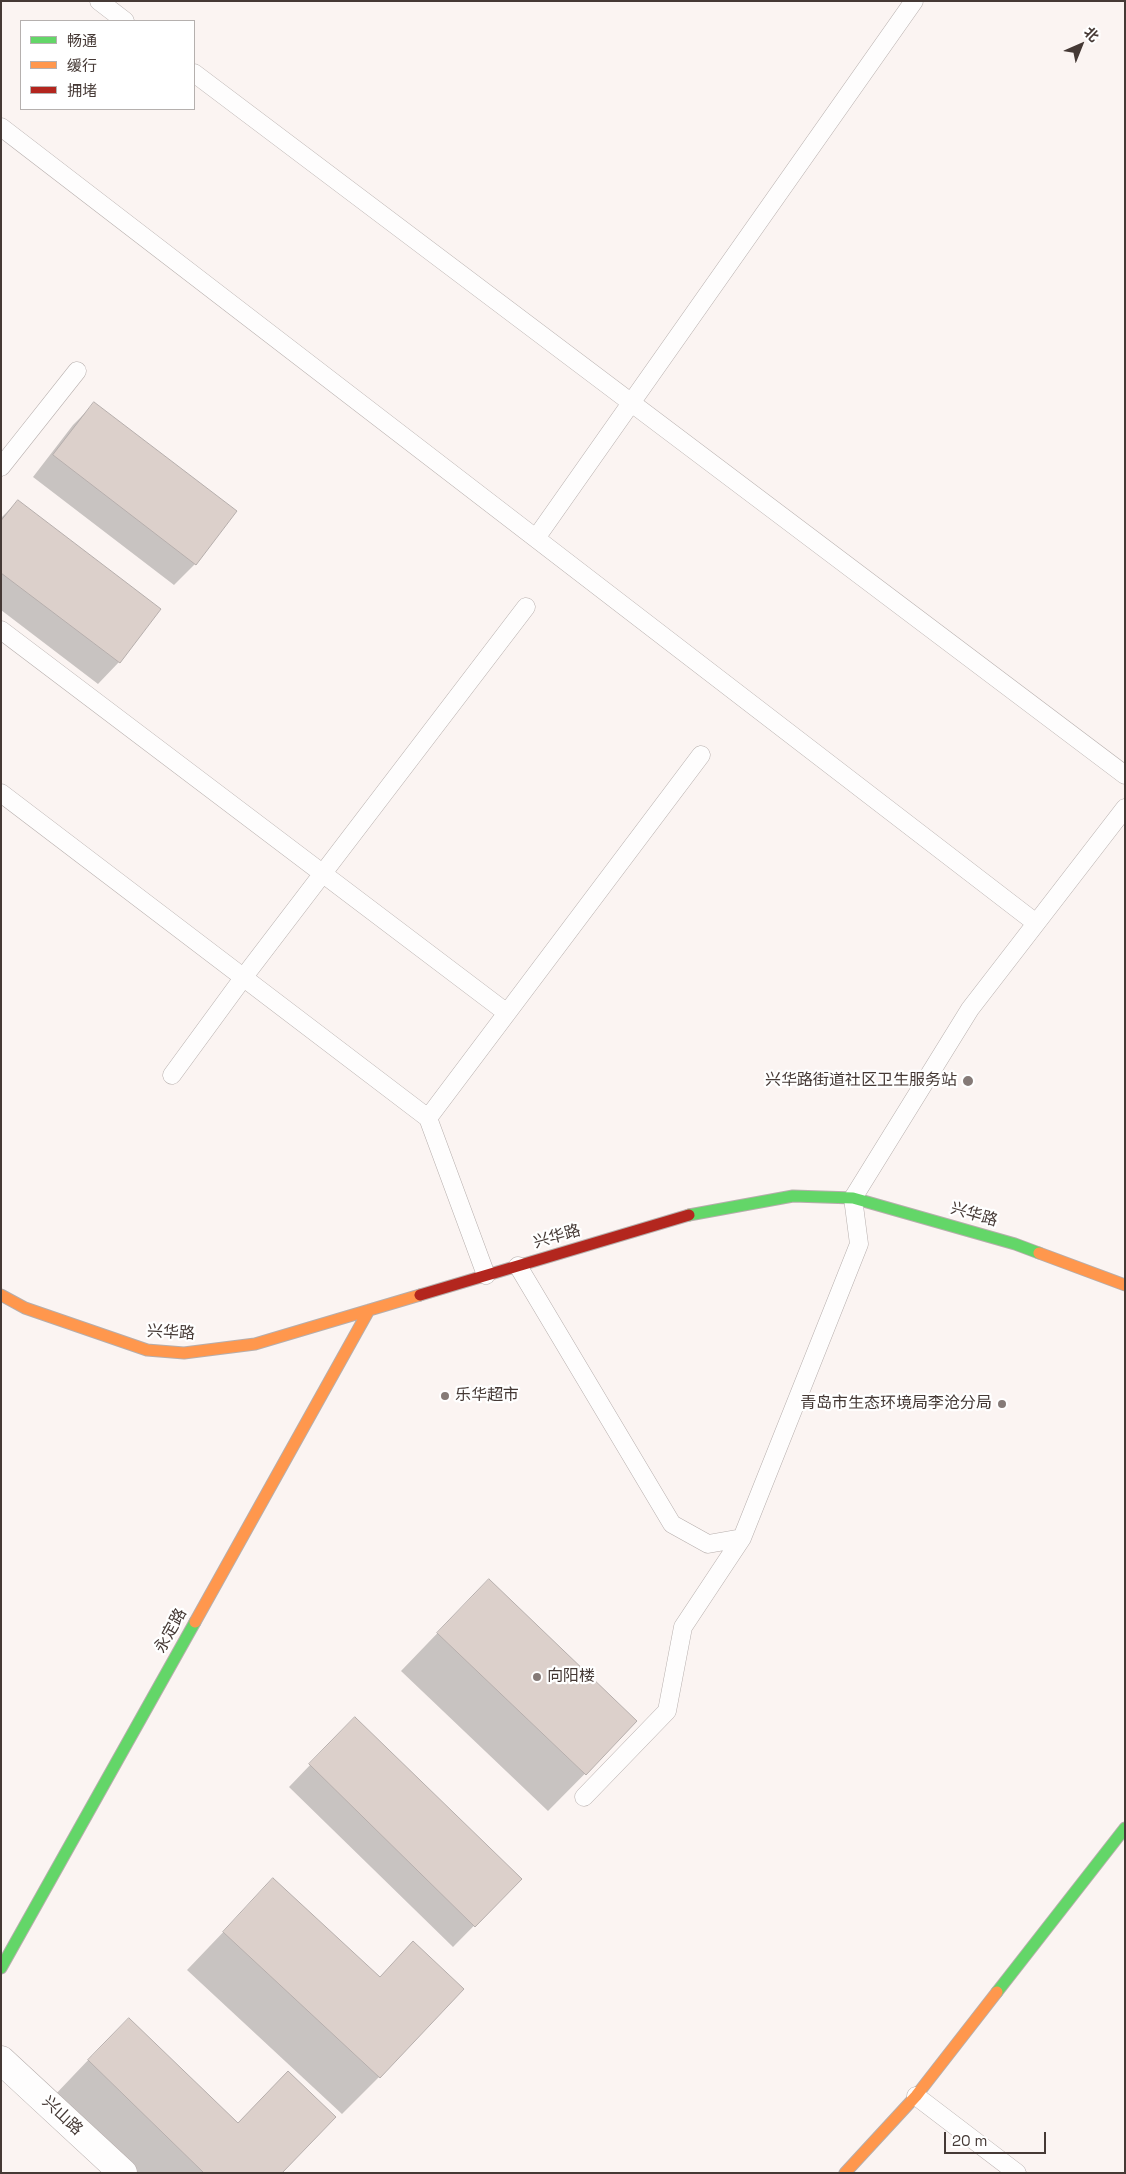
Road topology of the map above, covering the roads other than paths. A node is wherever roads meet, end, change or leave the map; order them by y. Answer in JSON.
{"nodes":[{"id":1,"x":99,"y":1,"type":"edge"},
{"id":2,"x":914,"y":1,"type":"edge"},
{"id":3,"x":124,"y":20,"type":"edge"},
{"id":4,"x":195,"y":74,"type":"edge"},
{"id":5,"x":1,"y":127,"type":"edge"},
{"id":6,"x":77,"y":371,"type":"dead end"},
{"id":7,"x":632,"y":404,"type":"junction"},
{"id":8,"x":1,"y":468,"type":"edge"},
{"id":9,"x":536,"y":538,"type":"junction"},
{"id":10,"x":526,"y":607,"type":"dead end"},
{"id":11,"x":1,"y":630,"type":"edge"},
{"id":12,"x":701,"y":755,"type":"dead end"},
{"id":13,"x":1125,"y":775,"type":"edge"},
{"id":14,"x":1,"y":793,"type":"edge"},
{"id":15,"x":1125,"y":808,"type":"edge"},
{"id":16,"x":323,"y":874,"type":"junction"},
{"id":17,"x":1036,"y":923,"type":"junction"},
{"id":18,"x":243,"y":978,"type":"junction"},
{"id":19,"x":507,"y":1013,"type":"junction"},
{"id":20,"x":172,"y":1075,"type":"dead end"},
{"id":21,"x":428,"y":1118,"type":"junction"},
{"id":22,"x":853,"y":1198,"type":"junction"},
{"id":23,"x":518,"y":1266,"type":"junction"},
{"id":24,"x":486,"y":1275,"type":"junction"},
{"id":25,"x":1125,"y":1285,"type":"edge"},
{"id":26,"x":1,"y":1295,"type":"edge"},
{"id":27,"x":369,"y":1310,"type":"junction"},
{"id":28,"x":742,"y":1538,"type":"junction"},
{"id":29,"x":584,"y":1797,"type":"dead end"},
{"id":30,"x":1125,"y":1828,"type":"edge"},
{"id":31,"x":1,"y":1968,"type":"edge"},
{"id":32,"x":1,"y":2060,"type":"edge"},
{"id":33,"x":916,"y":2096,"type":"junction"},
{"id":34,"x":124,"y":2173,"type":"edge"},
{"id":35,"x":845,"y":2173,"type":"edge"},
{"id":36,"x":1017,"y":2173,"type":"edge"}],
"edges":[{"from":1,"to":3,"type":"lane"},
{"from":2,"to":7,"type":"lane"},
{"from":4,"to":7,"type":"lane"},
{"from":5,"to":9,"type":"lane"},
{"from":6,"to":8,"type":"lane"},
{"from":7,"to":9,"type":"lane"},
{"from":7,"to":13,"type":"lane"},
{"from":9,"to":17,"type":"lane"},
{"from":10,"to":16,"type":"lane"},
{"from":11,"to":16,"type":"lane"},
{"from":12,"to":19,"type":"lane"},
{"from":14,"to":18,"type":"lane"},
{"from":15,"to":17,"type":"lane"},
{"from":16,"to":18,"type":"lane"},
{"from":16,"to":19,"type":"lane"},
{"from":17,"to":22,"type":"lane"},
{"from":18,"to":20,"type":"lane"},
{"from":18,"to":21,"type":"lane"},
{"from":19,"to":21,"type":"lane"},
{"from":21,"to":24,"type":"lane"},
{"from":22,"to":23,"type":"street","name":"兴华路"},
{"from":22,"to":25,"type":"street","name":"兴华路"},
{"from":22,"to":28,"type":"lane"},
{"from":23,"to":24,"type":"street","name":"兴华路"},
{"from":23,"to":28,"type":"lane"},
{"from":24,"to":27,"type":"street","name":"兴华路"},
{"from":26,"to":27,"type":"street","name":"兴华路"},
{"from":27,"to":31,"type":"street","name":"永定路"},
{"from":28,"to":29,"type":"lane"},
{"from":30,"to":33,"type":"street"},
{"from":32,"to":34,"type":"street","name":"兴山路"},
{"from":33,"to":35,"type":"street"},
{"from":33,"to":36,"type":"lane"}]}
